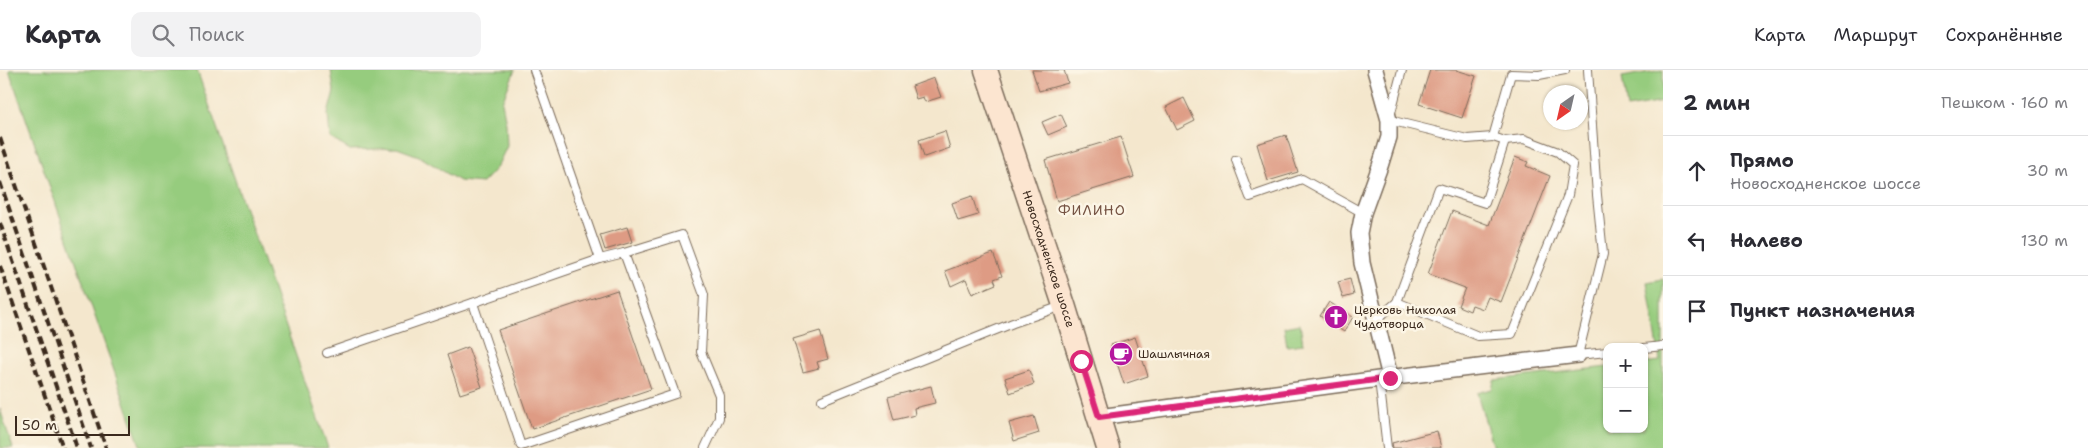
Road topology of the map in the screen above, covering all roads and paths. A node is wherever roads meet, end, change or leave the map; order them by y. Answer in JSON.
{"nodes":[{"id":1,"x":534,"y":70,"type":"edge"},
{"id":2,"x":986,"y":70,"type":"edge"},
{"id":3,"x":1376,"y":70,"type":"edge"},
{"id":4,"x":1402,"y":70,"type":"edge"},
{"id":5,"x":1565,"y":70,"type":"edge"},
{"id":6,"x":1588,"y":70,"type":"edge"},
{"id":7,"x":1509,"y":72,"type":"edge"},
{"id":8,"x":1389,"y":120,"type":"junction"},
{"id":9,"x":1493,"y":137,"type":"junction"},
{"id":10,"x":1505,"y":141,"type":"junction"},
{"id":11,"x":1236,"y":160,"type":"dead end"},
{"id":12,"x":1363,"y":213,"type":"junction"},
{"id":13,"x":624,"y":253,"type":"junction"},
{"id":14,"x":600,"y":259,"type":"junction"},
{"id":15,"x":1397,"y":302,"type":"junction"},
{"id":16,"x":473,"y":303,"type":"junction"},
{"id":17,"x":1064,"y":305,"type":"junction"},
{"id":18,"x":1376,"y":320,"type":"junction"},
{"id":19,"x":1663,"y":346,"type":"edge"},
{"id":20,"x":1648,"y":348,"type":"edge"},
{"id":21,"x":1603,"y":352,"type":"edge"},
{"id":22,"x":327,"y":353,"type":"dead end"},
{"id":23,"x":1578,"y":355,"type":"junction"},
{"id":24,"x":1384,"y":378,"type":"junction"},
{"id":25,"x":822,"y":400,"type":"dead end"},
{"id":26,"x":1099,"y":417,"type":"junction"},
{"id":27,"x":705,"y":448,"type":"edge"},
{"id":28,"x":1108,"y":448,"type":"edge"},
{"id":29,"x":1387,"y":448,"type":"edge"}],
"edges":[{"from":1,"to":14,"type":"lane"},
{"from":2,"to":17,"type":"main road","name":"Новосходненское шоссе"},
{"from":3,"to":8,"type":"street"},
{"from":4,"to":8,"type":"lane"},
{"from":5,"to":7,"type":"lane"},
{"from":6,"to":23,"type":"lane"},
{"from":7,"to":9,"type":"lane"},
{"from":8,"to":9,"type":"lane"},
{"from":8,"to":12,"type":"street"},
{"from":9,"to":10,"type":"lane"},
{"from":10,"to":15,"type":"lane"},
{"from":10,"to":15,"type":"lane"},
{"from":11,"to":12,"type":"lane"},
{"from":12,"to":18,"type":"street"},
{"from":13,"to":14,"type":"lane"},
{"from":13,"to":16,"type":"lane"},
{"from":13,"to":27,"type":"lane"},
{"from":14,"to":16,"type":"lane"},
{"from":15,"to":18,"type":"lane"},
{"from":16,"to":22,"type":"lane"},
{"from":17,"to":25,"type":"lane"},
{"from":17,"to":26,"type":"main road","name":"Новосходненское шоссе"},
{"from":18,"to":24,"type":"street"},
{"from":19,"to":20,"type":"lane"},
{"from":21,"to":23,"type":"lane"},
{"from":23,"to":24,"type":"street"},
{"from":24,"to":26,"type":"street"},
{"from":24,"to":29,"type":"lane"},
{"from":26,"to":28,"type":"main road","name":"Новосходненское шоссе"}]}
